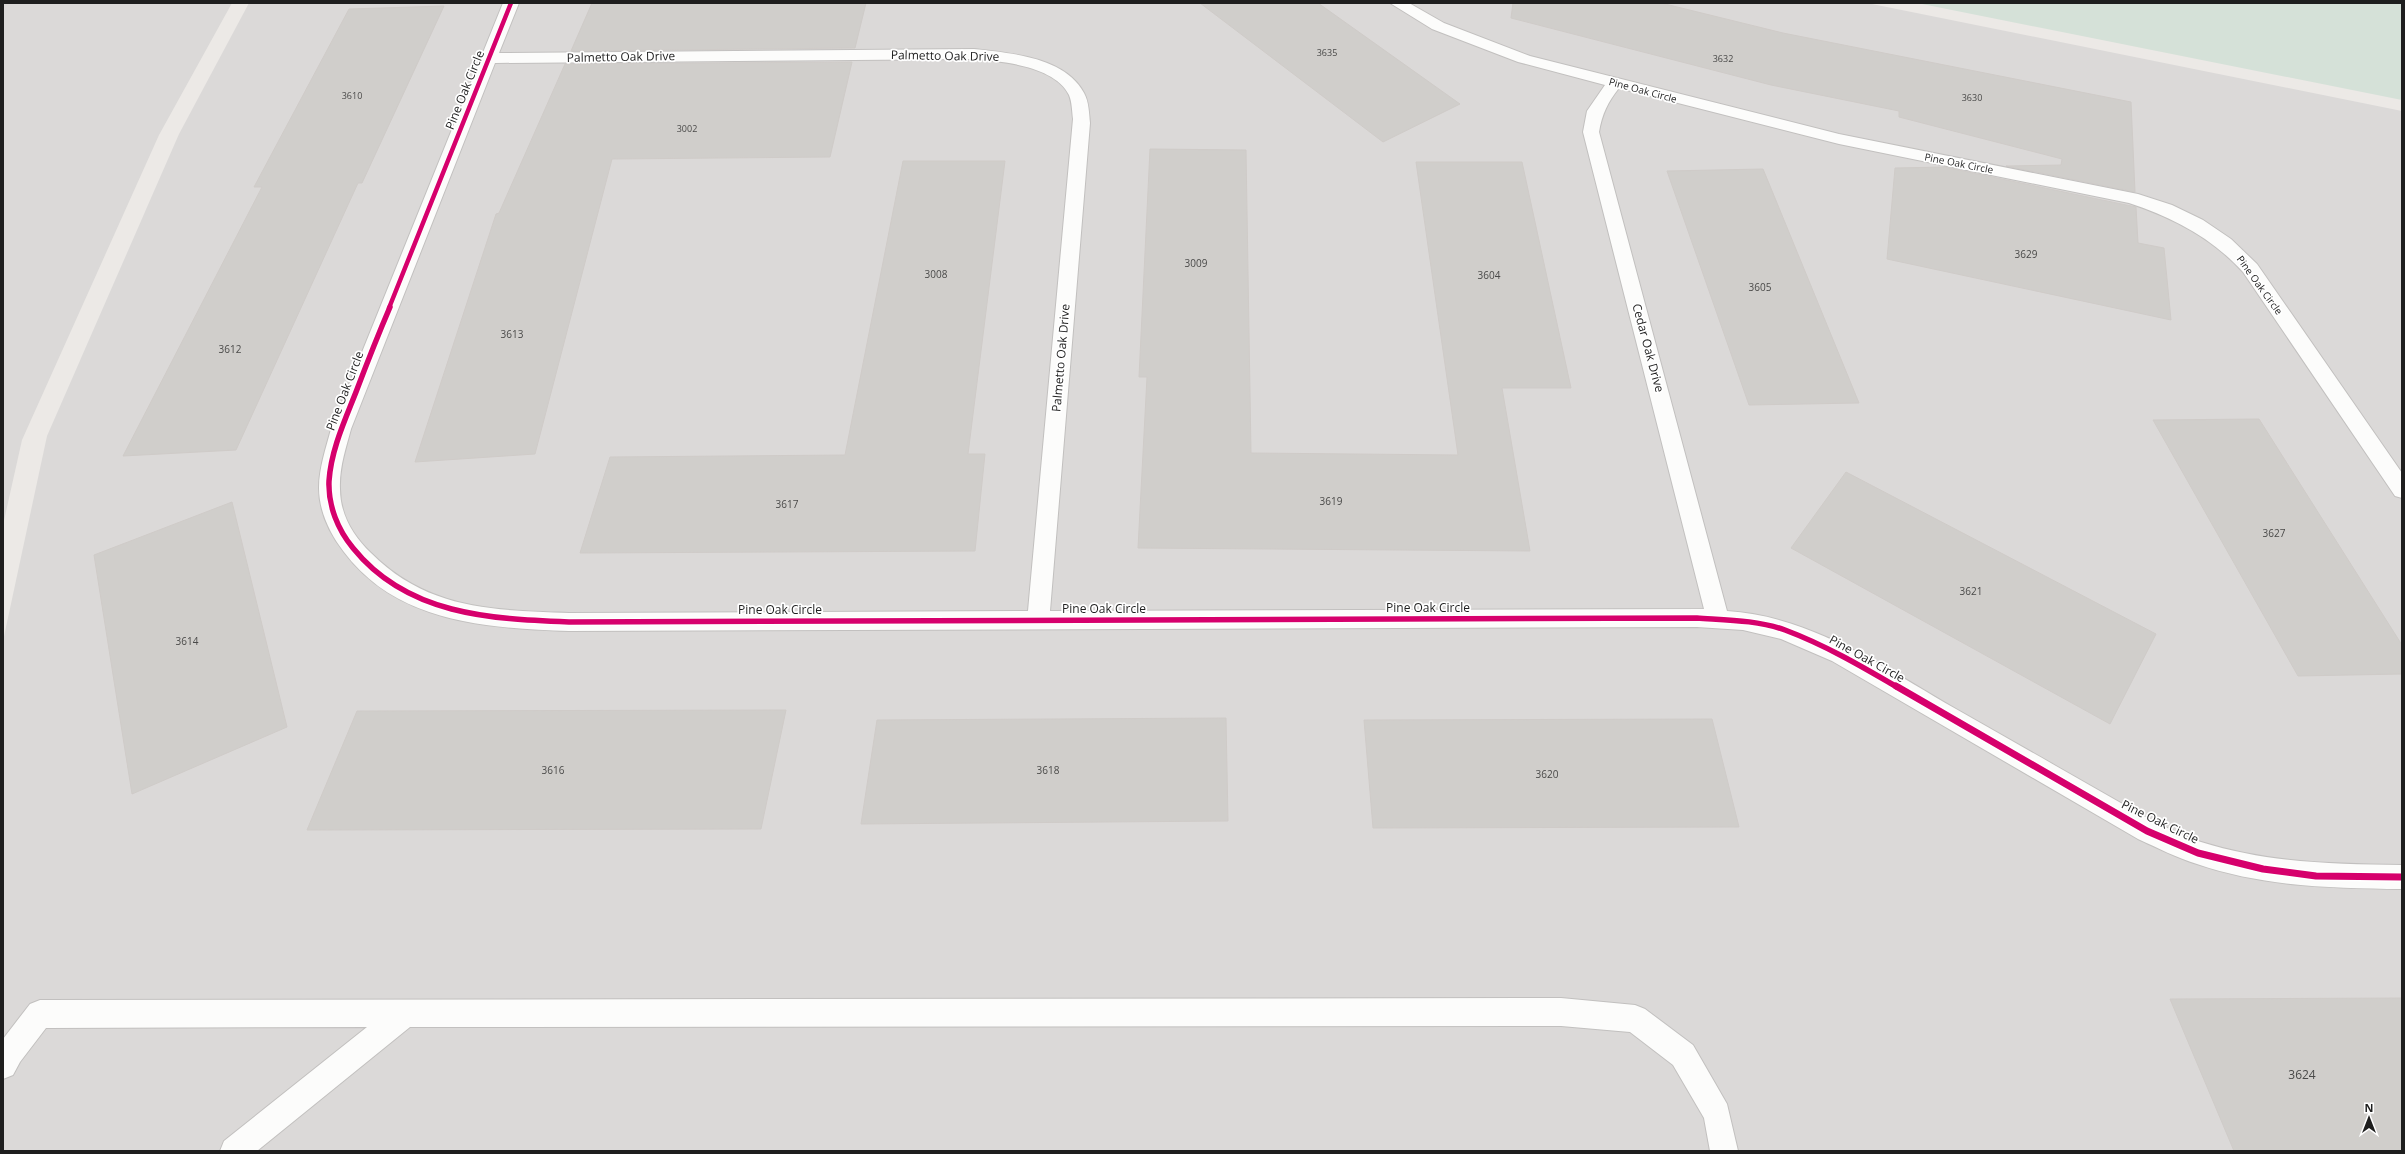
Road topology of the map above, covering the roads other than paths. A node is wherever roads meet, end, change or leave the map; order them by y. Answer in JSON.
{"nodes":[{"id":1,"x":511,"y":3,"type":"edge"},
{"id":2,"x":1398,"y":3,"type":"edge"},
{"id":3,"x":489,"y":58,"type":"junction"},
{"id":4,"x":1615,"y":83,"type":"junction"},
{"id":5,"x":2402,"y":490,"type":"edge"},
{"id":6,"x":1718,"y":619,"type":"junction"},
{"id":7,"x":1038,"y":620,"type":"junction"},
{"id":8,"x":2402,"y":877,"type":"edge"},
{"id":9,"x":406,"y":1013,"type":"junction"},
{"id":10,"x":3,"y":1066,"type":"edge"},
{"id":11,"x":234,"y":1151,"type":"edge"},
{"id":12,"x":1724,"y":1151,"type":"edge"}],
"edges":[{"from":1,"to":3,"type":"street","name":"Pine Oak Circle"},
{"from":2,"to":4,"type":"street","name":"Pine Oak Circle"},
{"from":3,"to":7,"type":"street","name":"Palmetto Oak Drive"},
{"from":3,"to":7,"type":"street","name":"Pine Oak Circle"},
{"from":4,"to":5,"type":"street","name":"Pine Oak Circle"},
{"from":4,"to":6,"type":"street","name":"Cedar Oak Drive"},
{"from":6,"to":7,"type":"street","name":"Pine Oak Circle"},
{"from":6,"to":8,"type":"street","name":"Pine Oak Circle"},
{"from":9,"to":10,"type":"street"},
{"from":9,"to":11,"type":"street"},
{"from":9,"to":12,"type":"street"}]}
